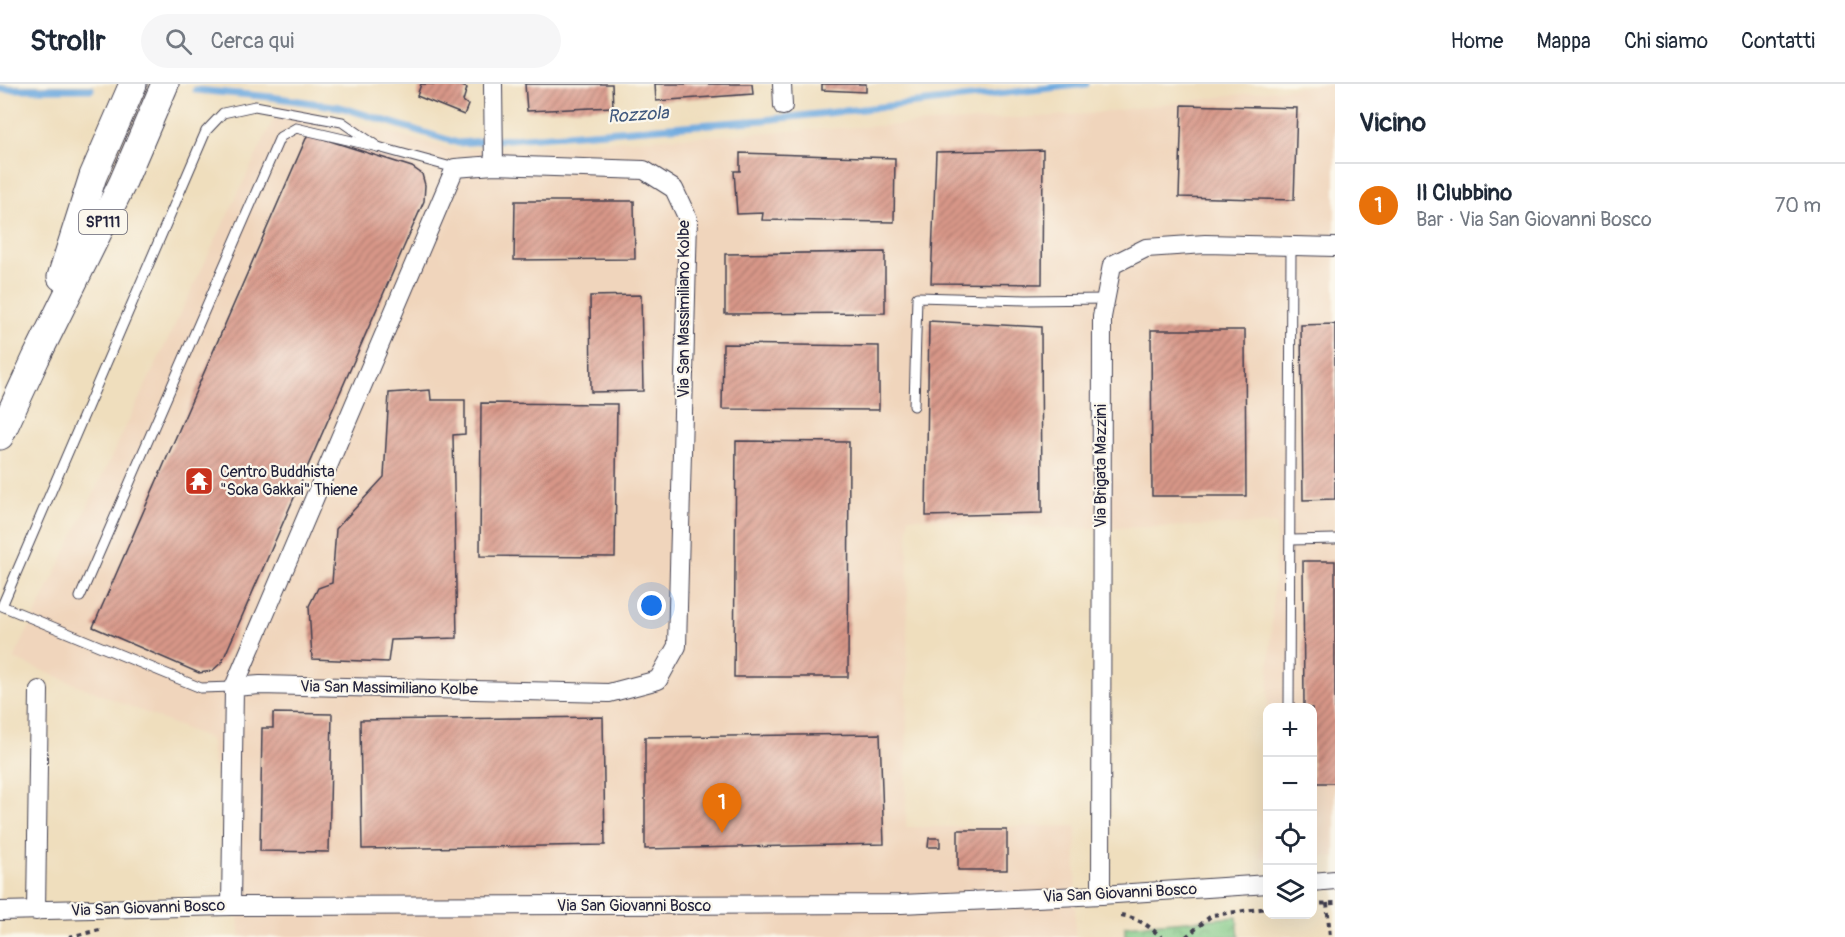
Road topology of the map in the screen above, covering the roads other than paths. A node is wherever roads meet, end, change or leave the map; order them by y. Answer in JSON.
{"nodes":[{"id":1,"x":133,"y":84,"type":"edge"},
{"id":2,"x":165,"y":84,"type":"edge"},
{"id":3,"x":493,"y":84,"type":"edge"},
{"id":4,"x":782,"y":84,"type":"edge"},
{"id":5,"x":783,"y":106,"type":"dead end"},
{"id":6,"x":378,"y":147,"type":"junction"},
{"id":7,"x":493,"y":156,"type":"junction"},
{"id":8,"x":455,"y":168,"type":"junction"},
{"id":9,"x":1291,"y":245,"type":"junction"},
{"id":10,"x":1335,"y":247,"type":"edge"},
{"id":11,"x":1105,"y":299,"type":"junction"},
{"id":12,"x":36,"y":358,"type":"junction"},
{"id":13,"x":914,"y":406,"type":"dead end"},
{"id":14,"x":0,"y":436,"type":"edge"},
{"id":15,"x":1335,"y":539,"type":"edge"},
{"id":16,"x":1291,"y":540,"type":"junction"},
{"id":17,"x":80,"y":597,"type":"dead end"},
{"id":18,"x":234,"y":687,"type":"junction"},
{"id":19,"x":39,"y":690,"type":"dead end"},
{"id":20,"x":1289,"y":703,"type":"edge"},
{"id":21,"x":1335,"y":880,"type":"edge"},
{"id":22,"x":1317,"y":882,"type":"edge"},
{"id":23,"x":1263,"y":884,"type":"edge"},
{"id":24,"x":1101,"y":896,"type":"junction"},
{"id":25,"x":231,"y":906,"type":"junction"},
{"id":26,"x":0,"y":911,"type":"edge"},
{"id":27,"x":36,"y":911,"type":"junction"}],
"edges":[{"from":1,"to":12,"type":"main road","number":"SP111"},
{"from":2,"to":12,"type":"main road","number":"SP111"},
{"from":3,"to":7,"type":"street"},
{"from":4,"to":5,"type":"street"},
{"from":6,"to":8,"type":"lane"},
{"from":6,"to":17,"type":"lane"},
{"from":6,"to":18,"type":"lane"},
{"from":7,"to":8,"type":"street","name":"Via San Massimiliano Kolbe"},
{"from":7,"to":18,"type":"street","name":"Via San Massimiliano Kolbe"},
{"from":8,"to":18,"type":"street"},
{"from":9,"to":10,"type":"street","name":"Via Brigata Mazzini"},
{"from":9,"to":11,"type":"street","name":"Via Brigata Mazzini"},
{"from":9,"to":16,"type":"lane"},
{"from":11,"to":13,"type":"lane"},
{"from":11,"to":24,"type":"street","name":"Via Brigata Mazzini"},
{"from":12,"to":14,"type":"main road","number":"SP111"},
{"from":15,"to":16,"type":"lane"},
{"from":16,"to":20,"type":"lane"},
{"from":18,"to":25,"type":"street"},
{"from":19,"to":27,"type":"street"},
{"from":21,"to":22,"type":"street"},
{"from":23,"to":24,"type":"street","name":"Via San Giovanni Bosco"},
{"from":24,"to":25,"type":"street","name":"Via San Giovanni Bosco"},
{"from":25,"to":27,"type":"street","name":"Via San Giovanni Bosco"},
{"from":26,"to":27,"type":"street","name":"Via San Giovanni Bosco"}]}
